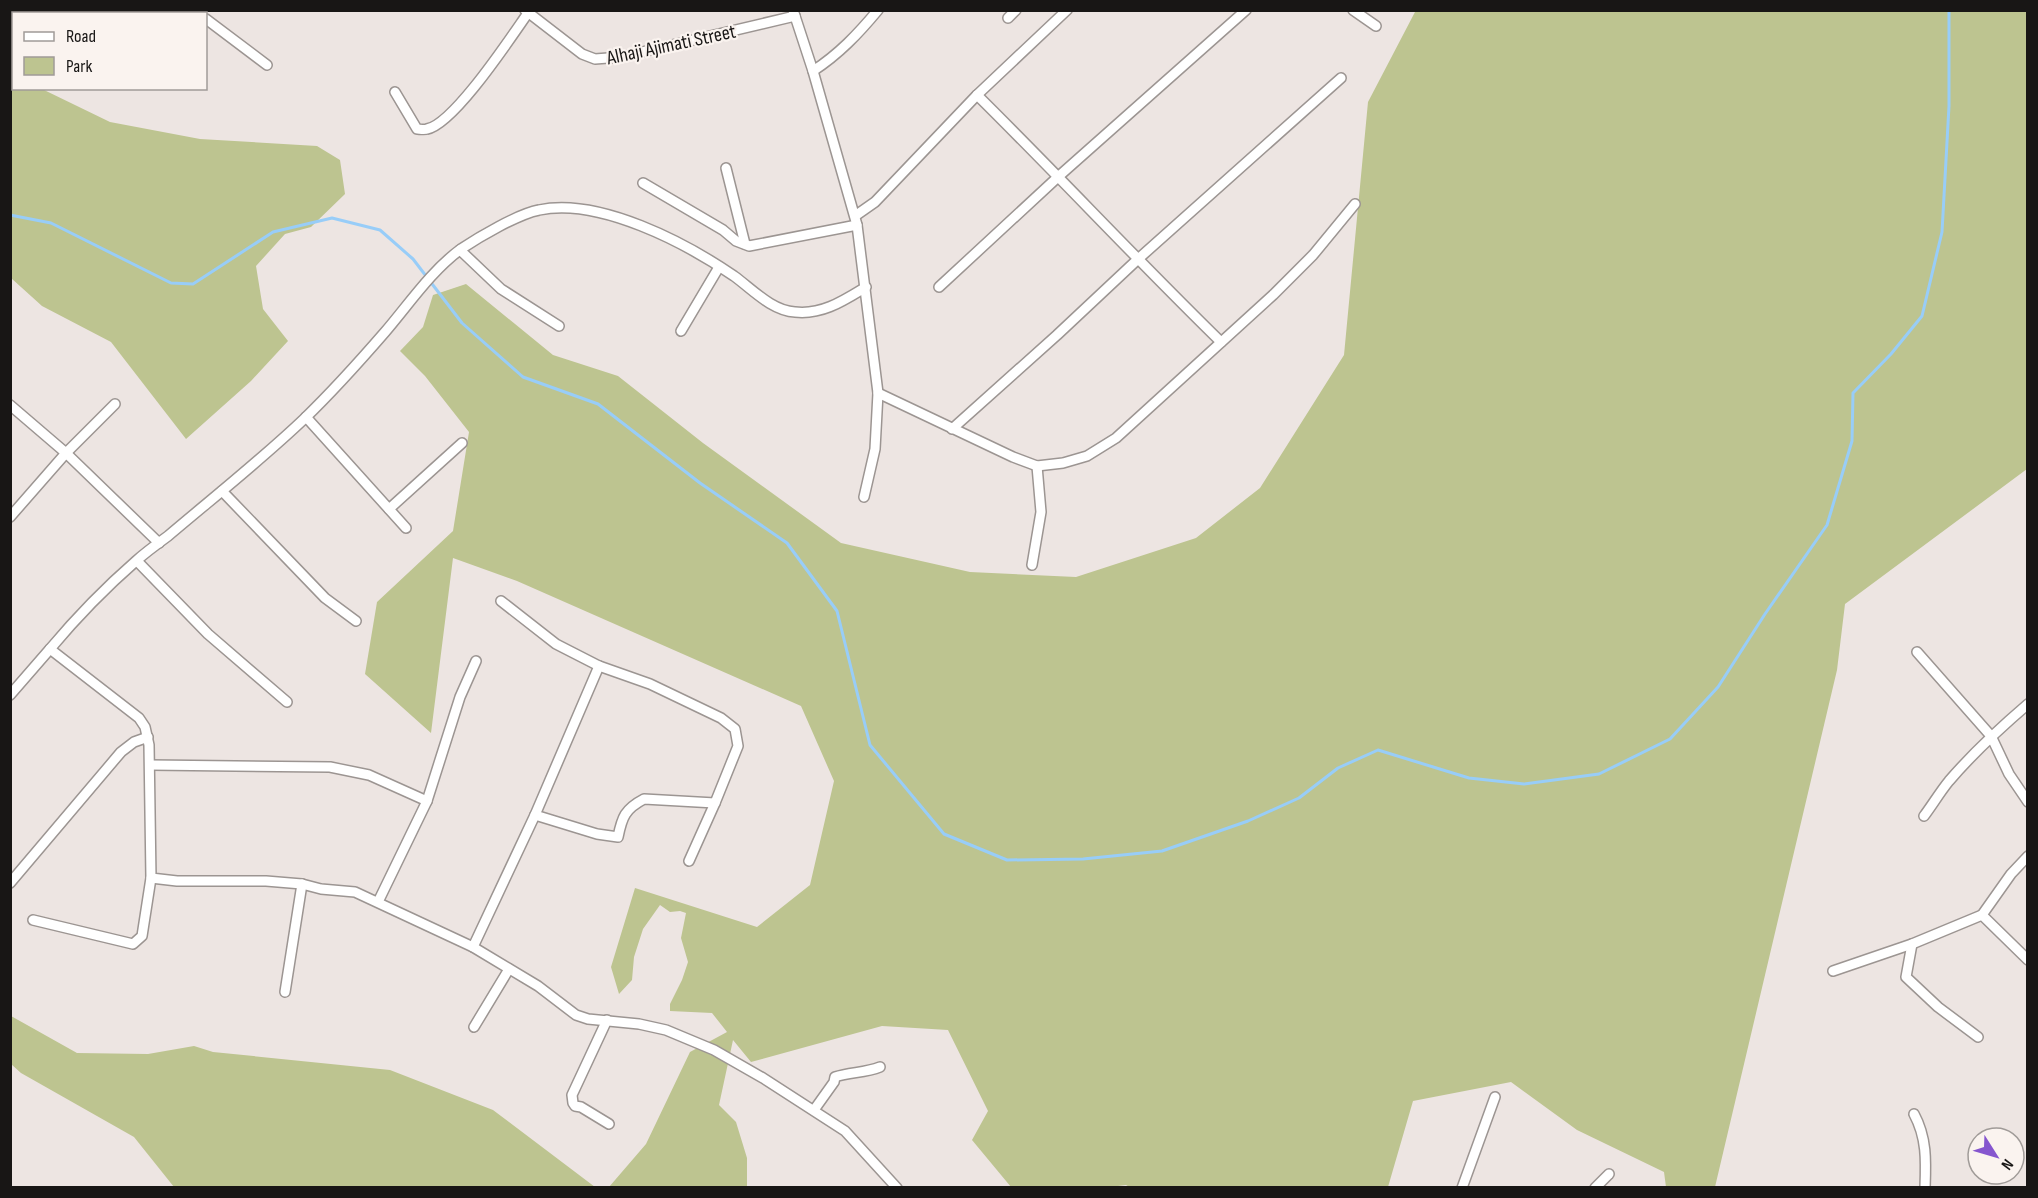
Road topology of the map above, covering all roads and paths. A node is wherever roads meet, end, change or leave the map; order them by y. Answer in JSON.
{"nodes":[{"id":1,"x":878,"y":10,"type":"edge"},
{"id":2,"x":1016,"y":10,"type":"edge"},
{"id":3,"x":1067,"y":10,"type":"edge"},
{"id":4,"x":1246,"y":10,"type":"edge"},
{"id":5,"x":1353,"y":10,"type":"edge"},
{"id":6,"x":526,"y":12,"type":"edge"},
{"id":7,"x":794,"y":13,"type":"edge"},
{"id":8,"x":1008,"y":18,"type":"dead end"},
{"id":9,"x":207,"y":20,"type":"edge"},
{"id":10,"x":1376,"y":26,"type":"dead end"},
{"id":11,"x":267,"y":65,"type":"dead end"},
{"id":12,"x":813,"y":71,"type":"junction"},
{"id":13,"x":1341,"y":78,"type":"dead end"},
{"id":14,"x":395,"y":92,"type":"dead end"},
{"id":15,"x":976,"y":94,"type":"junction"},
{"id":16,"x":726,"y":168,"type":"dead end"},
{"id":17,"x":1059,"y":176,"type":"junction"},
{"id":18,"x":643,"y":183,"type":"dead end"},
{"id":19,"x":1355,"y":204,"type":"dead end"},
{"id":20,"x":856,"y":221,"type":"junction"},
{"id":21,"x":745,"y":244,"type":"junction"},
{"id":22,"x":460,"y":250,"type":"junction"},
{"id":23,"x":1137,"y":260,"type":"junction"},
{"id":24,"x":719,"y":267,"type":"junction"},
{"id":25,"x":866,"y":287,"type":"junction"},
{"id":26,"x":939,"y":287,"type":"dead end"},
{"id":27,"x":559,"y":326,"type":"dead end"},
{"id":28,"x":681,"y":331,"type":"dead end"},
{"id":29,"x":1221,"y":342,"type":"junction"},
{"id":30,"x":878,"y":393,"type":"junction"},
{"id":31,"x":116,"y":404,"type":"dead end"},
{"id":32,"x":10,"y":405,"type":"edge"},
{"id":33,"x":306,"y":417,"type":"junction"},
{"id":34,"x":952,"y":429,"type":"junction"},
{"id":35,"x":462,"y":443,"type":"dead end"},
{"id":36,"x":66,"y":453,"type":"junction"},
{"id":37,"x":1037,"y":466,"type":"junction"},
{"id":38,"x":222,"y":490,"type":"junction"},
{"id":39,"x":864,"y":497,"type":"dead end"},
{"id":40,"x":389,"y":509,"type":"junction"},
{"id":41,"x":10,"y":517,"type":"edge"},
{"id":42,"x":406,"y":528,"type":"dead end"},
{"id":43,"x":159,"y":543,"type":"junction"},
{"id":44,"x":136,"y":561,"type":"junction"},
{"id":45,"x":1032,"y":565,"type":"dead end"},
{"id":46,"x":501,"y":601,"type":"dead end"},
{"id":47,"x":356,"y":621,"type":"dead end"},
{"id":48,"x":50,"y":649,"type":"junction"},
{"id":49,"x":1917,"y":652,"type":"dead end"},
{"id":50,"x":476,"y":661,"type":"dead end"},
{"id":51,"x":599,"y":666,"type":"junction"},
{"id":52,"x":10,"y":695,"type":"edge"},
{"id":53,"x":287,"y":702,"type":"dead end"},
{"id":54,"x":2028,"y":704,"type":"edge"},
{"id":55,"x":1991,"y":736,"type":"junction"},
{"id":56,"x":148,"y":737,"type":"junction"},
{"id":57,"x":150,"y":765,"type":"junction"},
{"id":58,"x":427,"y":801,"type":"junction"},
{"id":59,"x":2028,"y":802,"type":"edge"},
{"id":60,"x":715,"y":803,"type":"junction"},
{"id":61,"x":535,"y":815,"type":"junction"},
{"id":62,"x":1924,"y":816,"type":"dead end"},
{"id":63,"x":2028,"y":856,"type":"edge"},
{"id":64,"x":689,"y":861,"type":"dead end"},
{"id":65,"x":151,"y":878,"type":"junction"},
{"id":66,"x":10,"y":884,"type":"edge"},
{"id":67,"x":302,"y":884,"type":"junction"},
{"id":68,"x":378,"y":902,"type":"junction"},
{"id":69,"x":1982,"y":915,"type":"junction"},
{"id":70,"x":33,"y":920,"type":"dead end"},
{"id":71,"x":1912,"y":944,"type":"junction"},
{"id":72,"x":473,"y":947,"type":"junction"},
{"id":73,"x":2028,"y":960,"type":"edge"},
{"id":74,"x":509,"y":969,"type":"junction"},
{"id":75,"x":1833,"y":971,"type":"dead end"},
{"id":76,"x":285,"y":992,"type":"dead end"},
{"id":77,"x":607,"y":1020,"type":"junction"},
{"id":78,"x":474,"y":1027,"type":"dead end"},
{"id":79,"x":1978,"y":1036,"type":"dead end"},
{"id":80,"x":880,"y":1067,"type":"dead end"},
{"id":81,"x":1496,"y":1097,"type":"dead end"},
{"id":82,"x":814,"y":1110,"type":"junction"},
{"id":83,"x":1914,"y":1114,"type":"dead end"},
{"id":84,"x":609,"y":1124,"type":"dead end"},
{"id":85,"x":1609,"y":1174,"type":"dead end"},
{"id":86,"x":897,"y":1188,"type":"edge"},
{"id":87,"x":1462,"y":1188,"type":"edge"},
{"id":88,"x":1595,"y":1188,"type":"edge"},
{"id":89,"x":1925,"y":1188,"type":"edge"}],
"edges":[{"from":1,"to":12,"type":"street"},
{"from":2,"to":8,"type":"street"},
{"from":3,"to":15,"type":"street"},
{"from":4,"to":17,"type":"street"},
{"from":5,"to":10,"type":"street"},
{"from":6,"to":7,"type":"street","name":"Alhaji Ajimati Street"},
{"from":6,"to":14,"type":"street"},
{"from":7,"to":12,"type":"street"},
{"from":9,"to":11,"type":"street"},
{"from":12,"to":20,"type":"street"},
{"from":13,"to":23,"type":"street"},
{"from":15,"to":17,"type":"street"},
{"from":15,"to":20,"type":"street"},
{"from":16,"to":21,"type":"street"},
{"from":17,"to":23,"type":"street"},
{"from":17,"to":26,"type":"street"},
{"from":18,"to":21,"type":"street"},
{"from":19,"to":29,"type":"street"},
{"from":20,"to":21,"type":"street"},
{"from":20,"to":25,"type":"street"},
{"from":22,"to":24,"type":"street"},
{"from":22,"to":27,"type":"street"},
{"from":22,"to":33,"type":"street"},
{"from":23,"to":29,"type":"street"},
{"from":23,"to":34,"type":"street"},
{"from":24,"to":25,"type":"street"},
{"from":24,"to":28,"type":"street"},
{"from":25,"to":30,"type":"street"},
{"from":29,"to":37,"type":"street"},
{"from":30,"to":34,"type":"street"},
{"from":30,"to":39,"type":"street"},
{"from":31,"to":36,"type":"street"},
{"from":32,"to":36,"type":"street"},
{"from":33,"to":38,"type":"street"},
{"from":33,"to":40,"type":"street"},
{"from":34,"to":37,"type":"street"},
{"from":35,"to":40,"type":"street"},
{"from":36,"to":41,"type":"street"},
{"from":36,"to":43,"type":"street"},
{"from":37,"to":45,"type":"street"},
{"from":38,"to":43,"type":"street"},
{"from":38,"to":47,"type":"street"},
{"from":40,"to":42,"type":"street"},
{"from":43,"to":44,"type":"street"},
{"from":44,"to":48,"type":"street"},
{"from":44,"to":53,"type":"street"},
{"from":46,"to":51,"type":"street"},
{"from":48,"to":52,"type":"street"},
{"from":48,"to":56,"type":"street"},
{"from":49,"to":55,"type":"street"},
{"from":50,"to":58,"type":"street"},
{"from":51,"to":60,"type":"street"},
{"from":51,"to":61,"type":"street"},
{"from":54,"to":55,"type":"street"},
{"from":55,"to":59,"type":"street"},
{"from":55,"to":62,"type":"street"},
{"from":56,"to":57,"type":"street"},
{"from":56,"to":66,"type":"street"},
{"from":57,"to":58,"type":"street"},
{"from":57,"to":65,"type":"street"},
{"from":58,"to":68,"type":"street"},
{"from":60,"to":61,"type":"street"},
{"from":60,"to":64,"type":"street"},
{"from":61,"to":72,"type":"street"},
{"from":63,"to":69,"type":"street"},
{"from":65,"to":67,"type":"street"},
{"from":65,"to":70,"type":"street"},
{"from":67,"to":68,"type":"street"},
{"from":67,"to":76,"type":"street"},
{"from":68,"to":72,"type":"street"},
{"from":69,"to":71,"type":"street"},
{"from":69,"to":73,"type":"street"},
{"from":71,"to":75,"type":"street"},
{"from":71,"to":79,"type":"street"},
{"from":72,"to":74,"type":"street"},
{"from":74,"to":77,"type":"street"},
{"from":74,"to":78,"type":"street"},
{"from":77,"to":82,"type":"street"},
{"from":77,"to":84,"type":"street"},
{"from":80,"to":82,"type":"street"},
{"from":81,"to":87,"type":"street"},
{"from":82,"to":86,"type":"street"},
{"from":83,"to":89,"type":"street"},
{"from":85,"to":88,"type":"street"}]}
